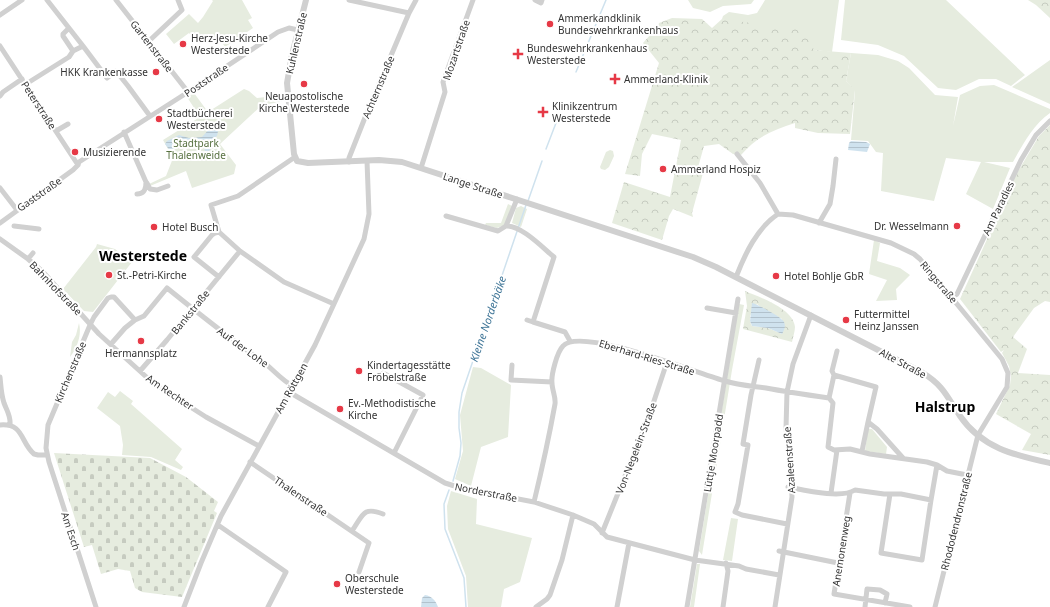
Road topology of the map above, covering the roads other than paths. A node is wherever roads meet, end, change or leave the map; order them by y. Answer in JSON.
{"nodes":[{"id":1,"x":22,"y":0,"type":"edge"},
{"id":2,"x":47,"y":0,"type":"edge"},
{"id":3,"x":116,"y":0,"type":"edge"},
{"id":4,"x":178,"y":0,"type":"edge"},
{"id":5,"x":306,"y":0,"type":"edge"},
{"id":6,"x":349,"y":0,"type":"edge"},
{"id":7,"x":416,"y":0,"type":"edge"},
{"id":8,"x":473,"y":0,"type":"edge"},
{"id":9,"x":535,"y":0,"type":"edge"},
{"id":10,"x":542,"y":0,"type":"edge"},
{"id":11,"x":409,"y":13,"type":"junction"},
{"id":12,"x":0,"y":15,"type":"edge"},
{"id":13,"x":69,"y":28,"type":"junction"},
{"id":14,"x":298,"y":30,"type":"junction"},
{"id":15,"x":149,"y":41,"type":"junction"},
{"id":16,"x":0,"y":46,"type":"edge"},
{"id":17,"x":83,"y":46,"type":"junction"},
{"id":18,"x":73,"y":51,"type":"junction"},
{"id":19,"x":24,"y":82,"type":"junction"},
{"id":20,"x":188,"y":92,"type":"junction"},
{"id":21,"x":0,"y":96,"type":"edge"},
{"id":22,"x":150,"y":116,"type":"junction"},
{"id":23,"x":1050,"y":121,"type":"edge"},
{"id":24,"x":68,"y":124,"type":"dead end"},
{"id":25,"x":56,"y":131,"type":"junction"},
{"id":26,"x":124,"y":132,"type":"junction"},
{"id":27,"x":737,"y":154,"type":"dead end"},
{"id":28,"x":295,"y":157,"type":"junction"},
{"id":29,"x":836,"y":159,"type":"dead end"},
{"id":30,"x":367,"y":161,"type":"junction"},
{"id":31,"x":349,"y":162,"type":"junction"},
{"id":32,"x":78,"y":165,"type":"junction"},
{"id":33,"x":421,"y":168,"type":"junction"},
{"id":34,"x":146,"y":182,"type":"junction"},
{"id":35,"x":168,"y":186,"type":"dead end"},
{"id":36,"x":0,"y":188,"type":"edge"},
{"id":37,"x":137,"y":194,"type":"dead end"},
{"id":38,"x":518,"y":200,"type":"junction"},
{"id":39,"x":16,"y":210,"type":"junction"},
{"id":40,"x":778,"y":214,"type":"junction"},
{"id":41,"x":446,"y":216,"type":"dead end"},
{"id":42,"x":0,"y":223,"type":"edge"},
{"id":43,"x":819,"y":223,"type":"junction"},
{"id":44,"x":14,"y":226,"type":"dead end"},
{"id":45,"x":506,"y":226,"type":"junction"},
{"id":46,"x":39,"y":229,"type":"dead end"},
{"id":47,"x":219,"y":232,"type":"junction"},
{"id":48,"x":0,"y":239,"type":"edge"},
{"id":49,"x":240,"y":251,"type":"junction"},
{"id":50,"x":33,"y":253,"type":"dead end"},
{"id":51,"x":28,"y":259,"type":"junction"},
{"id":52,"x":219,"y":277,"type":"junction"},
{"id":53,"x":737,"y":278,"type":"junction"},
{"id":54,"x":952,"y":297,"type":"junction"},
{"id":55,"x":738,"y":299,"type":"dead end"},
{"id":56,"x":334,"y":304,"type":"junction"},
{"id":57,"x":707,"y":308,"type":"dead end"},
{"id":58,"x":193,"y":309,"type":"junction"},
{"id":59,"x":736,"y":313,"type":"junction"},
{"id":60,"x":811,"y":315,"type":"junction"},
{"id":61,"x":135,"y":320,"type":"junction"},
{"id":62,"x":527,"y":320,"type":"dead end"},
{"id":63,"x":533,"y":322,"type":"junction"},
{"id":64,"x":90,"y":325,"type":"junction"},
{"id":65,"x":570,"y":341,"type":"junction"},
{"id":66,"x":111,"y":344,"type":"junction"},
{"id":67,"x":837,"y":351,"type":"dead end"},
{"id":68,"x":760,"y":360,"type":"dead end"},
{"id":69,"x":667,"y":362,"type":"junction"},
{"id":70,"x":512,"y":365,"type":"dead end"},
{"id":71,"x":140,"y":371,"type":"junction"},
{"id":72,"x":383,"y":372,"type":"dead end"},
{"id":73,"x":834,"y":375,"type":"junction"},
{"id":74,"x":0,"y":377,"type":"edge"},
{"id":75,"x":724,"y":381,"type":"junction"},
{"id":76,"x":552,"y":382,"type":"junction"},
{"id":77,"x":293,"y":386,"type":"junction"},
{"id":78,"x":754,"y":386,"type":"junction"},
{"id":79,"x":289,"y":392,"type":"junction"},
{"id":80,"x":787,"y":392,"type":"junction"},
{"id":81,"x":829,"y":398,"type":"junction"},
{"id":82,"x":868,"y":422,"type":"junction"},
{"id":83,"x":0,"y":425,"type":"edge"},
{"id":84,"x":10,"y":425,"type":"junction"},
{"id":85,"x":978,"y":435,"type":"junction"},
{"id":86,"x":259,"y":446,"type":"junction"},
{"id":87,"x":837,"y":450,"type":"junction"},
{"id":88,"x":862,"y":451,"type":"junction"},
{"id":89,"x":394,"y":453,"type":"junction"},
{"id":90,"x":47,"y":455,"type":"junction"},
{"id":91,"x":903,"y":458,"type":"junction"},
{"id":92,"x":250,"y":462,"type":"junction"},
{"id":93,"x":1050,"y":463,"type":"edge"},
{"id":94,"x":937,"y":465,"type":"junction"},
{"id":95,"x":967,"y":475,"type":"junction"},
{"id":96,"x":790,"y":488,"type":"junction"},
{"id":97,"x":831,"y":493,"type":"junction"},
{"id":98,"x":850,"y":493,"type":"junction"},
{"id":99,"x":890,"y":494,"type":"junction"},
{"id":100,"x":931,"y":500,"type":"junction"},
{"id":101,"x":534,"y":502,"type":"junction"},
{"id":102,"x":383,"y":514,"type":"dead end"},
{"id":103,"x":573,"y":515,"type":"junction"},
{"id":104,"x":787,"y":524,"type":"junction"},
{"id":105,"x":218,"y":525,"type":"junction"},
{"id":106,"x":352,"y":530,"type":"junction"},
{"id":107,"x":602,"y":533,"type":"junction"},
{"id":108,"x":629,"y":543,"type":"junction"},
{"id":109,"x":781,"y":552,"type":"junction"},
{"id":110,"x":695,"y":560,"type":"junction"},
{"id":111,"x":838,"y":562,"type":"junction"},
{"id":112,"x":726,"y":563,"type":"junction"},
{"id":113,"x":359,"y":572,"type":"dead end"},
{"id":114,"x":779,"y":575,"type":"junction"},
{"id":115,"x":866,"y":600,"type":"junction"},
{"id":116,"x":885,"y":603,"type":"junction"},
{"id":117,"x":187,"y":606,"type":"edge"},
{"id":118,"x":96,"y":607,"type":"edge"},
{"id":119,"x":268,"y":607,"type":"edge"},
{"id":120,"x":536,"y":607,"type":"edge"},
{"id":121,"x":618,"y":607,"type":"edge"},
{"id":122,"x":687,"y":607,"type":"edge"},
{"id":123,"x":723,"y":607,"type":"edge"},
{"id":124,"x":775,"y":607,"type":"edge"},
{"id":125,"x":865,"y":607,"type":"edge"},
{"id":126,"x":910,"y":607,"type":"edge"},
{"id":127,"x":935,"y":607,"type":"edge"}],
"edges":[{"from":1,"to":12,"type":"street"},
{"from":2,"to":13,"type":"street"},
{"from":3,"to":15,"type":"street","name":"Gartenstraße"},
{"from":4,"to":15,"type":"street"},
{"from":5,"to":14,"type":"street","name":"Kuhlenstraße"},
{"from":6,"to":11,"type":"street"},
{"from":7,"to":11,"type":"street","name":"Achternstraße"},
{"from":8,"to":33,"type":"street","name":"Mozartstraße"},
{"from":9,"to":10,"type":"street"},
{"from":11,"to":31,"type":"street","name":"Achternstraße"},
{"from":13,"to":17,"type":"street"},
{"from":13,"to":18,"type":"street"},
{"from":14,"to":20,"type":"street","name":"Poststraße"},
{"from":14,"to":28,"type":"street","name":"Kuhlenstraße"},
{"from":15,"to":20,"type":"street","name":"Gartenstraße"},
{"from":16,"to":19,"type":"street","name":"Peterstraße"},
{"from":17,"to":18,"type":"street"},
{"from":17,"to":22,"type":"street"},
{"from":18,"to":19,"type":"street"},
{"from":19,"to":21,"type":"street"},
{"from":19,"to":25,"type":"street","name":"Peterstraße"},
{"from":20,"to":22,"type":"street","name":"Poststraße"},
{"from":22,"to":26,"type":"street","name":"Poststraße"},
{"from":23,"to":54,"type":"street","name":"Am Paradies"},
{"from":24,"to":25,"type":"street"},
{"from":25,"to":32,"type":"street","name":"Peterstraße"},
{"from":26,"to":32,"type":"street","name":"Poststraße"},
{"from":26,"to":34,"type":"street"},
{"from":27,"to":40,"type":"street"},
{"from":28,"to":31,"type":"street","name":"Lange Straße"},
{"from":28,"to":47,"type":"street"},
{"from":29,"to":43,"type":"street"},
{"from":30,"to":31,"type":"street","name":"Lange Straße"},
{"from":30,"to":33,"type":"street","name":"Lange Straße"},
{"from":30,"to":56,"type":"street","name":"Am Röttgen"},
{"from":32,"to":39,"type":"street","name":"Gaststraße"},
{"from":33,"to":38,"type":"street","name":"Lange Straße"},
{"from":34,"to":35,"type":"street"},
{"from":34,"to":37,"type":"street"},
{"from":36,"to":39,"type":"street"},
{"from":38,"to":45,"type":"street"},
{"from":38,"to":53,"type":"street","name":"Lange Straße"},
{"from":39,"to":42,"type":"street","name":"Gaststraße"},
{"from":40,"to":43,"type":"street","name":"Ringstraße"},
{"from":40,"to":53,"type":"street"},
{"from":41,"to":45,"type":"street"},
{"from":43,"to":54,"type":"street","name":"Ringstraße"},
{"from":44,"to":46,"type":"street"},
{"from":45,"to":63,"type":"street"},
{"from":47,"to":49,"type":"street"},
{"from":47,"to":52,"type":"street"},
{"from":48,"to":51,"type":"street","name":"Bahnhofstraße"},
{"from":49,"to":52,"type":"street","name":"Bankstraße"},
{"from":49,"to":56,"type":"street"},
{"from":50,"to":51,"type":"street"},
{"from":51,"to":64,"type":"street","name":"Bahnhofstraße"},
{"from":52,"to":58,"type":"street","name":"Bankstraße"},
{"from":53,"to":60,"type":"street","name":"Alte Straße"},
{"from":54,"to":85,"type":"street","name":"Ringstraße"},
{"from":55,"to":59,"type":"street","name":"Lüttje Moorpadd"},
{"from":56,"to":77,"type":"street","name":"Am Röttgen"},
{"from":57,"to":59,"type":"street"},
{"from":58,"to":61,"type":"street","name":"Auf der Lohe"},
{"from":58,"to":71,"type":"street","name":"Bankstraße"},
{"from":58,"to":77,"type":"street","name":"Auf der Lohe"},
{"from":59,"to":75,"type":"street","name":"Lüttje Moorpadd"},
{"from":60,"to":80,"type":"street","name":"Azaleenstraße"},
{"from":60,"to":85,"type":"street","name":"Alte Straße"},
{"from":61,"to":64,"type":"street","name":"Kirchenstraße"},
{"from":61,"to":66,"type":"street"},
{"from":62,"to":63,"type":"street"},
{"from":63,"to":65,"type":"street"},
{"from":64,"to":66,"type":"street","name":"Am Rechter"},
{"from":64,"to":90,"type":"street","name":"Kirchenstraße"},
{"from":65,"to":69,"type":"street","name":"Eberhard-Ries-Straße"},
{"from":65,"to":76,"type":"street"},
{"from":66,"to":71,"type":"street","name":"Am Rechter"},
{"from":67,"to":73,"type":"street"},
{"from":68,"to":78,"type":"street"},
{"from":69,"to":75,"type":"street","name":"Eberhard-Ries-Straße"},
{"from":69,"to":107,"type":"street","name":"Von-Negelein-Straße"},
{"from":70,"to":76,"type":"street"},
{"from":71,"to":86,"type":"street","name":"Am Rechter"},
{"from":72,"to":89,"type":"street"},
{"from":73,"to":81,"type":"street"},
{"from":73,"to":82,"type":"street"},
{"from":74,"to":84,"type":"street"},
{"from":75,"to":78,"type":"street","name":"Eberhard-Ries-Straße"},
{"from":75,"to":110,"type":"street","name":"Lüttje Moorpadd"},
{"from":76,"to":101,"type":"street"},
{"from":77,"to":79,"type":"street","name":"Am Röttgen"},
{"from":78,"to":80,"type":"street","name":"Eberhard-Ries-Straße"},
{"from":78,"to":104,"type":"street"},
{"from":79,"to":86,"type":"street","name":"Am Röttgen"},
{"from":79,"to":89,"type":"street","name":"Norderstraße"},
{"from":80,"to":81,"type":"street","name":"Eberhard-Ries-Straße"},
{"from":80,"to":96,"type":"street","name":"Azaleenstraße"},
{"from":81,"to":87,"type":"street"},
{"from":82,"to":88,"type":"street"},
{"from":82,"to":91,"type":"street"},
{"from":83,"to":84,"type":"street"},
{"from":84,"to":90,"type":"street"},
{"from":85,"to":93,"type":"street","name":"Alte Straße"},
{"from":85,"to":95,"type":"street","name":"Rhododendronstraße"},
{"from":86,"to":92,"type":"street","name":"Am Röttgen"},
{"from":87,"to":88,"type":"street"},
{"from":87,"to":97,"type":"street"},
{"from":88,"to":91,"type":"street"},
{"from":89,"to":101,"type":"street","name":"Norderstraße"},
{"from":90,"to":118,"type":"street","name":"Am Esch"},
{"from":91,"to":94,"type":"street"},
{"from":92,"to":105,"type":"street","name":"Am Röttgen"},
{"from":92,"to":106,"type":"street","name":"Thalenstraße"},
{"from":94,"to":95,"type":"street"},
{"from":94,"to":100,"type":"street"},
{"from":95,"to":127,"type":"street","name":"Rhododendronstraße"},
{"from":96,"to":97,"type":"street"},
{"from":96,"to":104,"type":"street","name":"Azaleenstraße"},
{"from":97,"to":98,"type":"street"},
{"from":98,"to":99,"type":"street"},
{"from":98,"to":111,"type":"street","name":"Anemonenweg"},
{"from":99,"to":100,"type":"street"},
{"from":99,"to":100,"type":"street"},
{"from":101,"to":103,"type":"street","name":"Norderstraße"},
{"from":102,"to":106,"type":"street"},
{"from":103,"to":107,"type":"street","name":"Norderstraße"},
{"from":103,"to":120,"type":"street"},
{"from":104,"to":109,"type":"street","name":"Azaleenstraße"},
{"from":105,"to":117,"type":"street","name":"Am Röttgen"},
{"from":105,"to":119,"type":"street"},
{"from":106,"to":113,"type":"street","name":"Thalenstraße"},
{"from":107,"to":108,"type":"street","name":"Norderstraße"},
{"from":108,"to":110,"type":"street","name":"Norderstraße"},
{"from":108,"to":121,"type":"street"},
{"from":109,"to":111,"type":"street"},
{"from":109,"to":114,"type":"street","name":"Azaleenstraße"},
{"from":110,"to":112,"type":"street","name":"Norderstraße"},
{"from":110,"to":122,"type":"street","name":"Lüttje Moorpadd"},
{"from":111,"to":115,"type":"street","name":"Anemonenweg"},
{"from":112,"to":114,"type":"street","name":"Norderstraße"},
{"from":112,"to":123,"type":"street"},
{"from":114,"to":124,"type":"street","name":"Azaleenstraße"},
{"from":115,"to":116,"type":"street"},
{"from":115,"to":116,"type":"street"},
{"from":115,"to":125,"type":"street"},
{"from":116,"to":126,"type":"street"}]}
